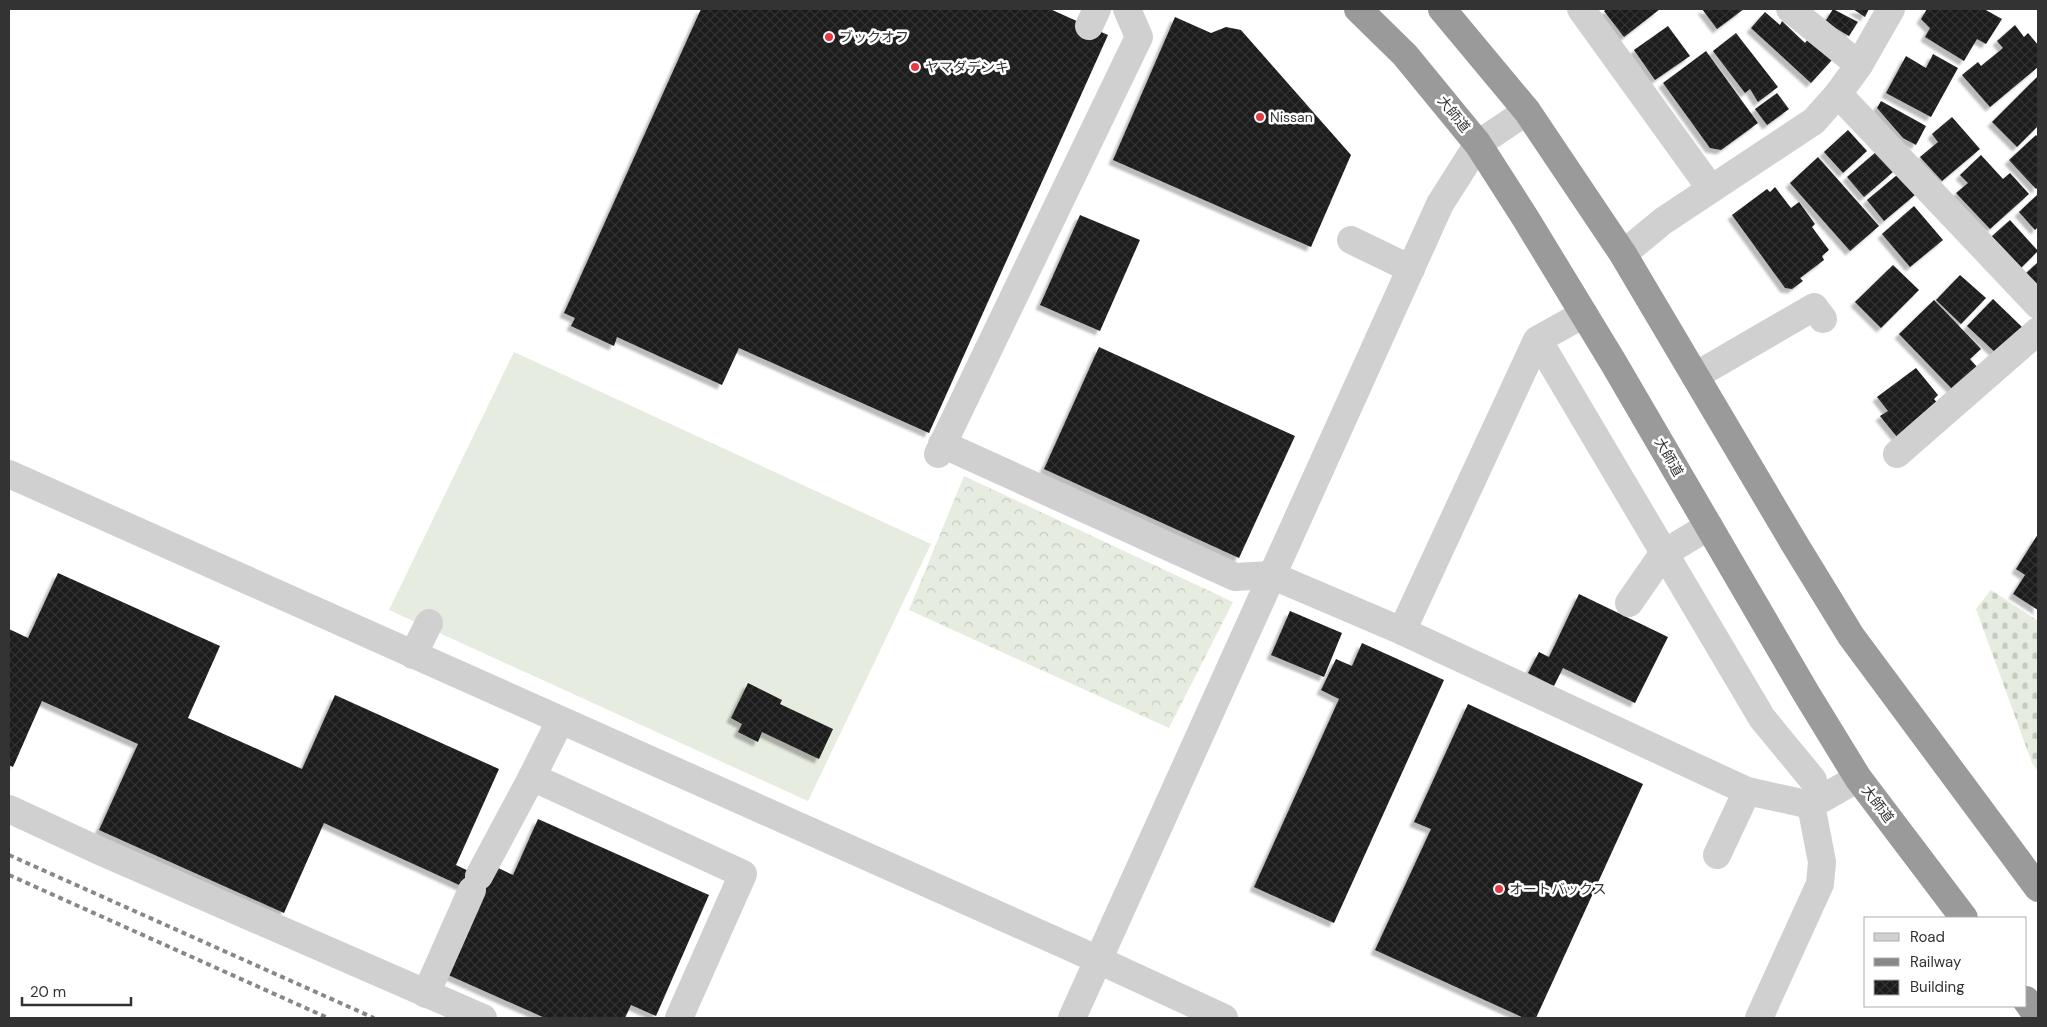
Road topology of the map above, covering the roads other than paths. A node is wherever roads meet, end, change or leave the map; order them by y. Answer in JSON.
{"nodes":[{"id":1,"x":1127,"y":9,"type":"edge"},
{"id":2,"x":1358,"y":9,"type":"edge"},
{"id":3,"x":1442,"y":9,"type":"edge"},
{"id":4,"x":1581,"y":9,"type":"edge"},
{"id":5,"x":1790,"y":9,"type":"edge"},
{"id":6,"x":1892,"y":9,"type":"edge"},
{"id":7,"x":1859,"y":65,"type":"junction"},
{"id":8,"x":1838,"y":94,"type":"junction"},
{"id":9,"x":1527,"y":111,"type":"junction"},
{"id":10,"x":1478,"y":144,"type":"junction"},
{"id":11,"x":1711,"y":188,"type":"junction"},
{"id":12,"x":1351,"y":240,"type":"dead end"},
{"id":13,"x":1623,"y":254,"type":"junction"},
{"id":14,"x":1411,"y":269,"type":"junction"},
{"id":15,"x":2038,"y":305,"type":"edge"},
{"id":16,"x":1584,"y":314,"type":"junction"},
{"id":17,"x":1823,"y":320,"type":"dead end"},
{"id":18,"x":2038,"y":331,"type":"edge"},
{"id":19,"x":1544,"y":350,"type":"dead end"},
{"id":20,"x":1695,"y":376,"type":"junction"},
{"id":21,"x":1897,"y":454,"type":"dead end"},
{"id":22,"x":9,"y":474,"type":"edge"},
{"id":23,"x":1709,"y":526,"type":"junction"},
{"id":24,"x":1663,"y":554,"type":"junction"},
{"id":25,"x":1271,"y":576,"type":"junction"},
{"id":26,"x":1629,"y":603,"type":"dead end"},
{"id":27,"x":429,"y":623,"type":"dead end"},
{"id":28,"x":1402,"y":631,"type":"junction"},
{"id":29,"x":413,"y":655,"type":"junction"},
{"id":30,"x":560,"y":720,"type":"junction"},
{"id":31,"x":532,"y":777,"type":"junction"},
{"id":32,"x":1858,"y":778,"type":"junction"},
{"id":33,"x":1747,"y":791,"type":"junction"},
{"id":34,"x":1812,"y":793,"type":"junction"},
{"id":35,"x":9,"y":809,"type":"edge"},
{"id":36,"x":1717,"y":855,"type":"dead end"},
{"id":37,"x":2038,"y":888,"type":"edge"},
{"id":38,"x":1963,"y":917,"type":"edge"},
{"id":39,"x":1098,"y":960,"type":"junction"},
{"id":40,"x":426,"y":994,"type":"junction"},
{"id":41,"x":2027,"y":1001,"type":"edge"},
{"id":42,"x":2038,"y":1017,"type":"edge"},
{"id":43,"x":483,"y":1018,"type":"edge"},
{"id":44,"x":678,"y":1018,"type":"edge"},
{"id":45,"x":1072,"y":1018,"type":"edge"},
{"id":46,"x":1224,"y":1018,"type":"edge"},
{"id":47,"x":1759,"y":1018,"type":"edge"}],
"edges":[{"from":1,"to":25,"type":"street"},
{"from":2,"to":10,"type":"highway","name":"大師道"},
{"from":3,"to":9,"type":"highway"},
{"from":4,"to":11,"type":"street"},
{"from":5,"to":7,"type":"street"},
{"from":6,"to":7,"type":"street"},
{"from":7,"to":8,"type":"street"},
{"from":8,"to":11,"type":"street"},
{"from":8,"to":15,"type":"street"},
{"from":9,"to":10,"type":"street"},
{"from":9,"to":13,"type":"highway"},
{"from":10,"to":14,"type":"street"},
{"from":10,"to":16,"type":"highway","name":"大師道"},
{"from":11,"to":13,"type":"street"},
{"from":12,"to":14,"type":"street"},
{"from":13,"to":20,"type":"highway"},
{"from":14,"to":25,"type":"street"},
{"from":16,"to":23,"type":"highway","name":"大師道"},
{"from":16,"to":28,"type":"street"},
{"from":17,"to":20,"type":"street"},
{"from":18,"to":21,"type":"street"},
{"from":19,"to":24,"type":"street"},
{"from":20,"to":37,"type":"highway"},
{"from":22,"to":29,"type":"street"},
{"from":23,"to":24,"type":"street"},
{"from":23,"to":32,"type":"highway","name":"大師道"},
{"from":24,"to":26,"type":"street"},
{"from":24,"to":34,"type":"street"},
{"from":25,"to":28,"type":"street"},
{"from":25,"to":39,"type":"street"},
{"from":27,"to":29,"type":"street"},
{"from":28,"to":33,"type":"street"},
{"from":29,"to":30,"type":"street"},
{"from":30,"to":31,"type":"street"},
{"from":30,"to":39,"type":"street"},
{"from":31,"to":40,"type":"street"},
{"from":31,"to":44,"type":"street"},
{"from":32,"to":34,"type":"street"},
{"from":32,"to":38,"type":"highway","name":"大師道"},
{"from":33,"to":34,"type":"street"},
{"from":33,"to":36,"type":"street"},
{"from":34,"to":47,"type":"street"},
{"from":35,"to":40,"type":"street"},
{"from":39,"to":45,"type":"street"},
{"from":39,"to":46,"type":"street"},
{"from":40,"to":43,"type":"street"},
{"from":41,"to":42,"type":"highway"}]}
